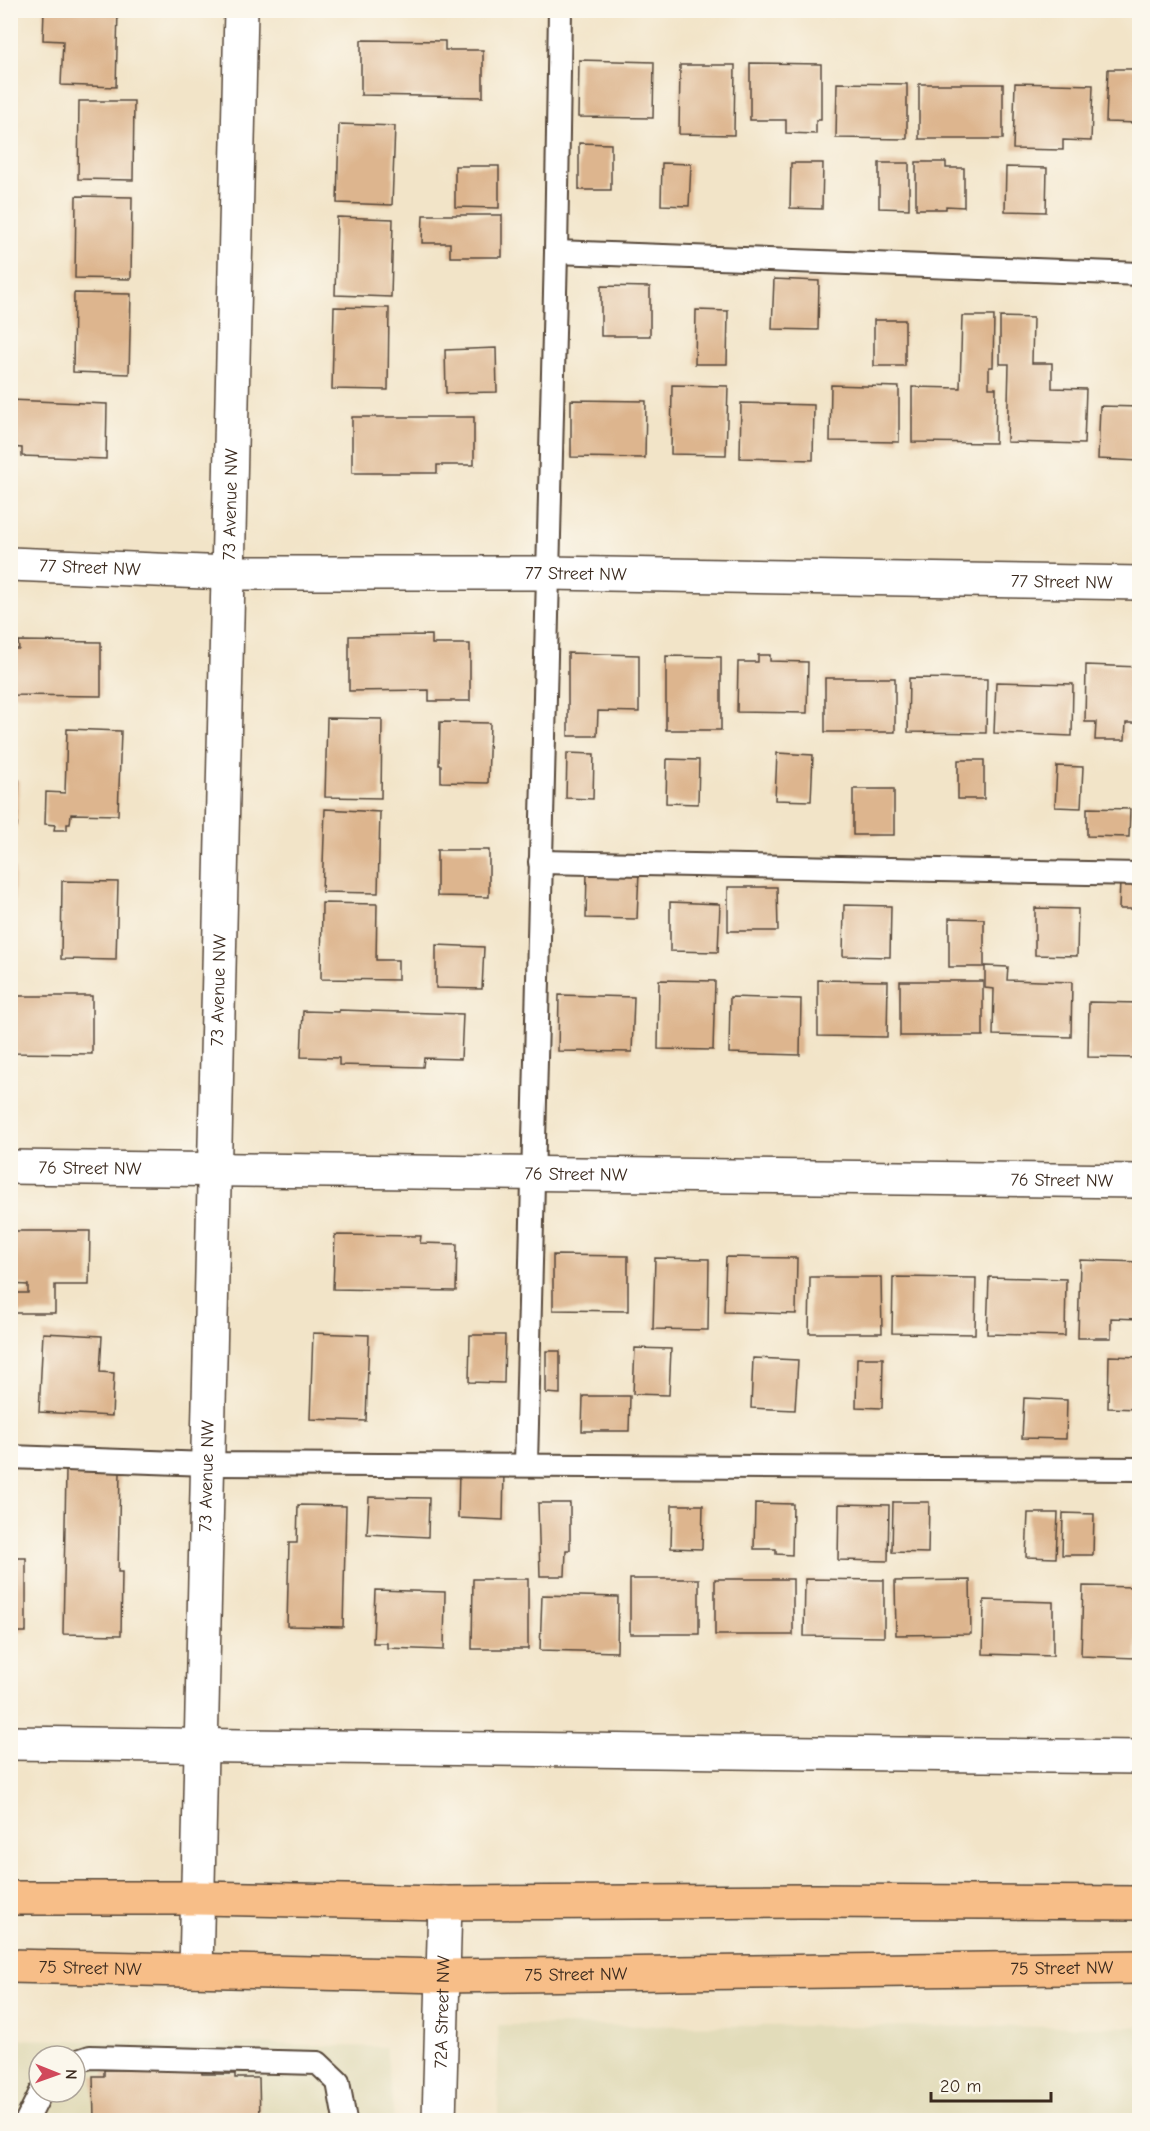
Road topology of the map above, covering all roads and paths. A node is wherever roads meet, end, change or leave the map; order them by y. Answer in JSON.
{"nodes":[{"id":1,"x":241,"y":10,"type":"edge"},
{"id":2,"x":560,"y":10,"type":"edge"},
{"id":3,"x":556,"y":252,"type":"junction"},
{"id":4,"x":1140,"y":274,"type":"edge"},
{"id":5,"x":10,"y":564,"type":"edge"},
{"id":6,"x":230,"y":573,"type":"junction"},
{"id":7,"x":548,"y":573,"type":"junction"},
{"id":8,"x":1140,"y":583,"type":"edge"},
{"id":9,"x":540,"y":862,"type":"junction"},
{"id":10,"x":1140,"y":874,"type":"edge"},
{"id":11,"x":10,"y":1167,"type":"edge"},
{"id":12,"x":214,"y":1171,"type":"junction"},
{"id":13,"x":533,"y":1174,"type":"junction"},
{"id":14,"x":1140,"y":1181,"type":"edge"},
{"id":15,"x":10,"y":1457,"type":"edge"},
{"id":16,"x":208,"y":1464,"type":"junction"},
{"id":17,"x":526,"y":1464,"type":"junction"},
{"id":18,"x":1140,"y":1469,"type":"edge"},
{"id":19,"x":10,"y":1743,"type":"edge"},
{"id":20,"x":202,"y":1746,"type":"junction"},
{"id":21,"x":1140,"y":1757,"type":"edge"},
{"id":22,"x":10,"y":1898,"type":"edge"},
{"id":23,"x":198,"y":1898,"type":"junction"},
{"id":24,"x":445,"y":1903,"type":"junction"},
{"id":25,"x":1140,"y":1904,"type":"edge"},
{"id":26,"x":10,"y":1966,"type":"edge"},
{"id":27,"x":1140,"y":1967,"type":"edge"},
{"id":28,"x":196,"y":1970,"type":"junction"},
{"id":29,"x":444,"y":1976,"type":"junction"},
{"id":30,"x":87,"y":2058,"type":"edge"},
{"id":31,"x":35,"y":2104,"type":"edge"},
{"id":32,"x":27,"y":2120,"type":"edge"},
{"id":33,"x":345,"y":2121,"type":"edge"},
{"id":34,"x":440,"y":2121,"type":"edge"}],
"edges":[{"from":1,"to":6,"type":"street","name":"73 Avenue NW"},
{"from":2,"to":3,"type":"lane"},
{"from":3,"to":4,"type":"lane"},
{"from":3,"to":7,"type":"lane"},
{"from":5,"to":6,"type":"street","name":"77 Street NW"},
{"from":6,"to":7,"type":"street","name":"77 Street NW"},
{"from":6,"to":12,"type":"street","name":"73 Avenue NW"},
{"from":7,"to":8,"type":"street","name":"77 Street NW"},
{"from":7,"to":9,"type":"lane"},
{"from":9,"to":10,"type":"lane"},
{"from":9,"to":13,"type":"lane"},
{"from":11,"to":12,"type":"street","name":"76 Street NW"},
{"from":12,"to":13,"type":"street","name":"76 Street NW"},
{"from":12,"to":16,"type":"street","name":"73 Avenue NW"},
{"from":13,"to":14,"type":"street","name":"76 Street NW"},
{"from":13,"to":17,"type":"lane"},
{"from":15,"to":16,"type":"lane"},
{"from":16,"to":17,"type":"lane"},
{"from":16,"to":20,"type":"street","name":"73 Avenue NW"},
{"from":17,"to":18,"type":"lane"},
{"from":19,"to":20,"type":"street"},
{"from":20,"to":21,"type":"street"},
{"from":20,"to":23,"type":"street","name":"73 Avenue NW"},
{"from":22,"to":23,"type":"main road"},
{"from":23,"to":24,"type":"main road"},
{"from":23,"to":28,"type":"street","name":"73 Avenue NW"},
{"from":24,"to":25,"type":"main road"},
{"from":24,"to":29,"type":"street","name":"72A Street NW"},
{"from":26,"to":28,"type":"main road","name":"75 Street NW"},
{"from":27,"to":29,"type":"main road","name":"75 Street NW"},
{"from":28,"to":29,"type":"main road","name":"75 Street NW"},
{"from":29,"to":34,"type":"street","name":"72A Street NW"},
{"from":30,"to":33,"type":"lane"},
{"from":31,"to":32,"type":"lane"}]}
